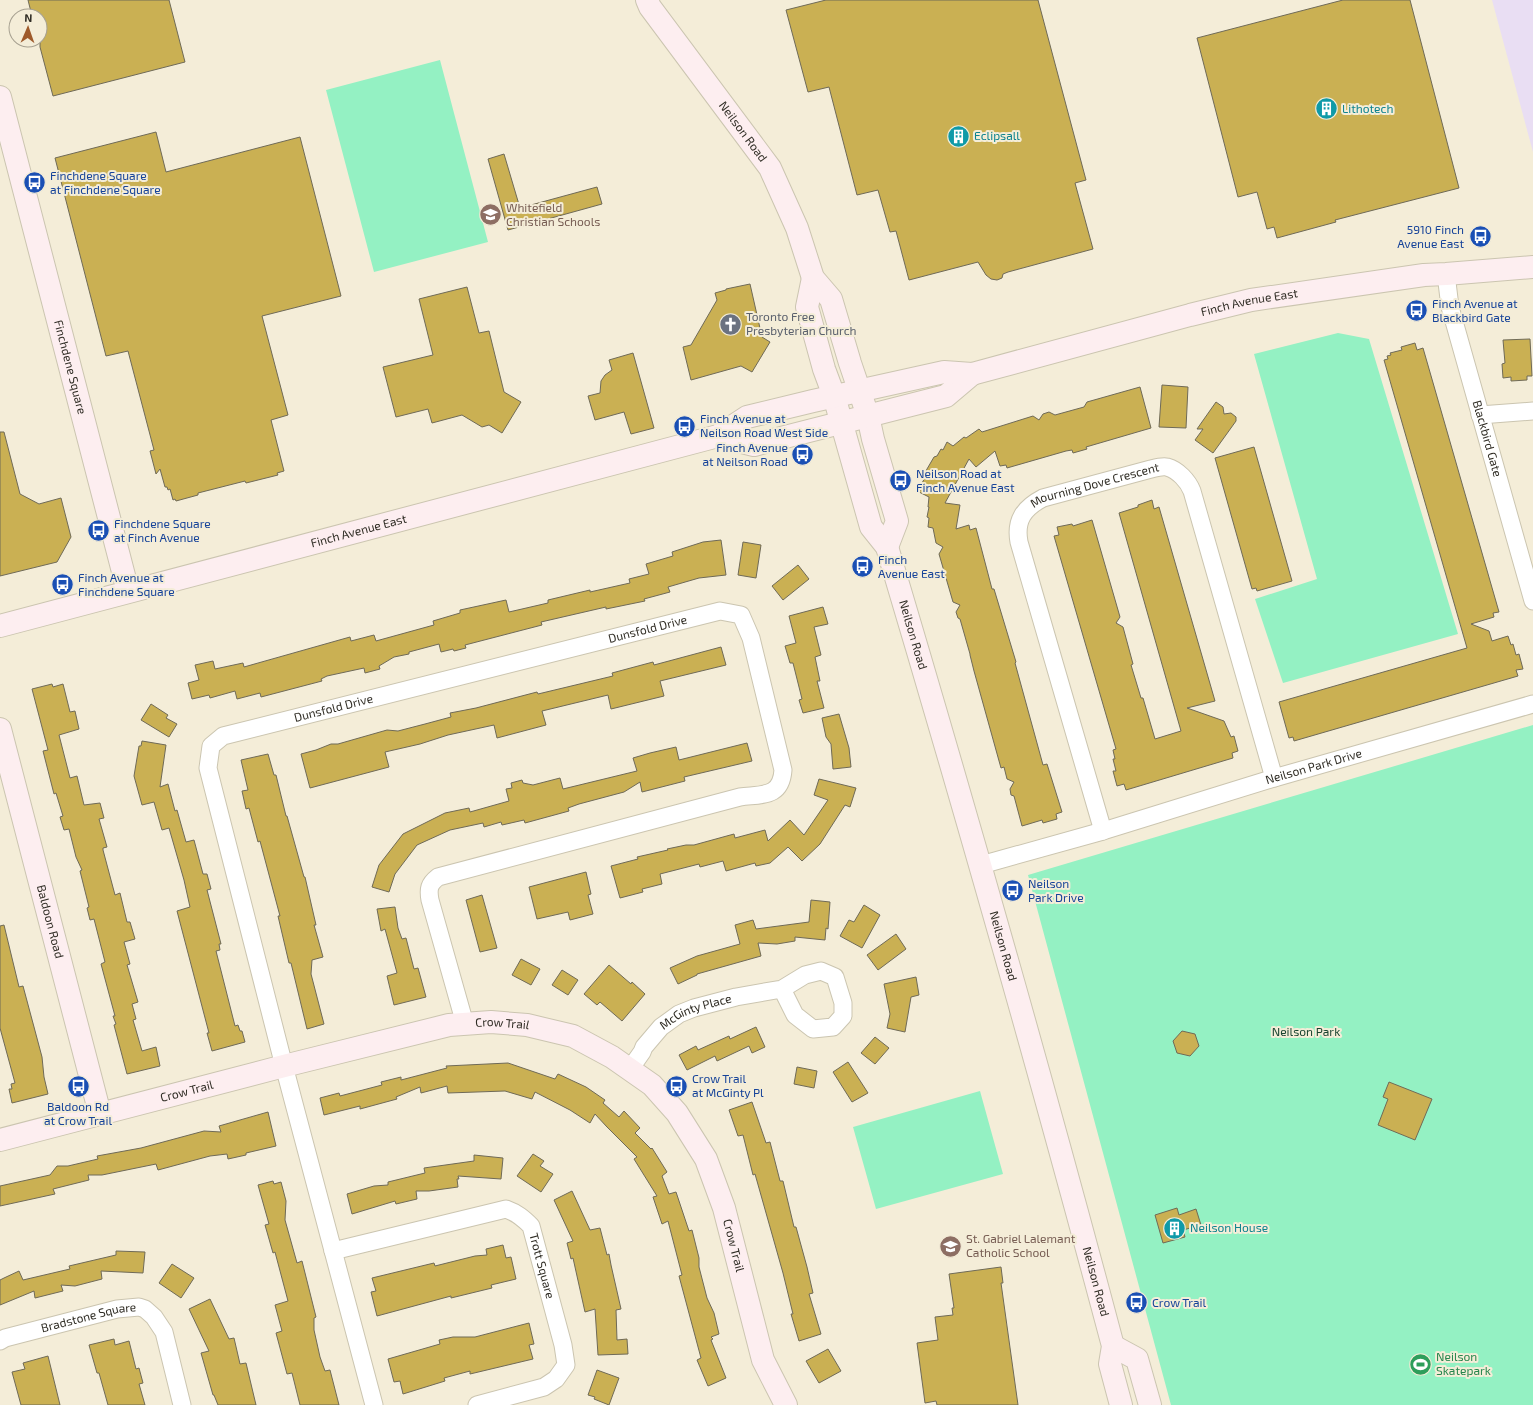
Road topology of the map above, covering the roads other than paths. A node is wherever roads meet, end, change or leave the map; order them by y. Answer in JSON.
{"nodes":[{"id":1,"x":647,"y":0,"type":"edge"},
{"id":2,"x":0,"y":98,"type":"edge"},
{"id":3,"x":6,"y":144,"type":"edge"},
{"id":4,"x":1533,"y":267,"type":"edge"},
{"id":5,"x":1446,"y":274,"type":"junction"},
{"id":6,"x":813,"y":278,"type":"junction"},
{"id":7,"x":972,"y":374,"type":"junction"},
{"id":8,"x":860,"y":390,"type":"junction"},
{"id":9,"x":834,"y":396,"type":"junction"},
{"id":10,"x":1533,"y":411,"type":"edge"},
{"id":11,"x":1480,"y":415,"type":"junction"},
{"id":12,"x":868,"y":416,"type":"junction"},
{"id":13,"x":841,"y":423,"type":"junction"},
{"id":14,"x":718,"y":436,"type":"junction"},
{"id":15,"x":887,"y":547,"type":"junction"},
{"id":16,"x":128,"y":591,"type":"junction"},
{"id":17,"x":1532,"y":595,"type":"edge"},
{"id":18,"x":0,"y":626,"type":"edge"},
{"id":19,"x":1533,"y":704,"type":"edge"},
{"id":20,"x":0,"y":729,"type":"edge"},
{"id":21,"x":1274,"y":778,"type":"junction"},
{"id":22,"x":1103,"y":831,"type":"junction"},
{"id":23,"x":981,"y":866,"type":"junction"},
{"id":24,"x":782,"y":989,"type":"dead end"},
{"id":25,"x":465,"y":1024,"type":"junction"},
{"id":26,"x":284,"y":1066,"type":"junction"},
{"id":27,"x":630,"y":1068,"type":"junction"},
{"id":28,"x":100,"y":1114,"type":"junction"},
{"id":29,"x":0,"y":1140,"type":"edge"},
{"id":30,"x":333,"y":1250,"type":"junction"},
{"id":31,"x":0,"y":1341,"type":"edge"},
{"id":32,"x":1113,"y":1346,"type":"junction"},
{"id":33,"x":182,"y":1405,"type":"edge"},
{"id":34,"x":374,"y":1405,"type":"edge"},
{"id":35,"x":477,"y":1405,"type":"edge"},
{"id":36,"x":786,"y":1405,"type":"edge"},
{"id":37,"x":1122,"y":1405,"type":"edge"},
{"id":38,"x":1150,"y":1405,"type":"edge"}],
"edges":[{"from":1,"to":6,"type":"main road","name":"Neilson Road"},
{"from":2,"to":3,"type":"main road","name":"Finchdene Square"},
{"from":3,"to":16,"type":"main road","name":"Finchdene Square"},
{"from":4,"to":5,"type":"main road","name":"Finch Avenue East"},
{"from":5,"to":7,"type":"main road","name":"Finch Avenue East"},
{"from":5,"to":11,"type":"street","name":"Blackbird Gate"},
{"from":6,"to":8,"type":"main road","name":"Neilson Road"},
{"from":6,"to":9,"type":"main road","name":"Neilson Road"},
{"from":7,"to":8,"type":"main road","name":"Finch Avenue East"},
{"from":7,"to":12,"type":"main road","name":"Finch Avenue East"},
{"from":8,"to":9,"type":"main road","name":"Finch Avenue East"},
{"from":8,"to":12,"type":"main road","name":"Neilson Road"},
{"from":9,"to":13,"type":"main road","name":"Neilson Road"},
{"from":9,"to":14,"type":"main road","name":"Finch Avenue East"},
{"from":10,"to":11,"type":"street"},
{"from":11,"to":17,"type":"street","name":"Blackbird Gate"},
{"from":12,"to":13,"type":"main road","name":"Finch Avenue East"},
{"from":12,"to":15,"type":"main road","name":"Neilson Road"},
{"from":13,"to":14,"type":"main road","name":"Finch Avenue East"},
{"from":13,"to":15,"type":"main road","name":"Neilson Road"},
{"from":14,"to":16,"type":"main road","name":"Finch Avenue East"},
{"from":15,"to":23,"type":"main road","name":"Neilson Road"},
{"from":16,"to":18,"type":"main road","name":"Finch Avenue East"},
{"from":19,"to":21,"type":"street","name":"Neilson Park Drive"},
{"from":20,"to":28,"type":"main road","name":"Baldoon Road"},
{"from":21,"to":22,"type":"street","name":"Neilson Park Drive"},
{"from":21,"to":22,"type":"street","name":"Mourning Dove Crescent"},
{"from":22,"to":23,"type":"street","name":"Neilson Park Drive"},
{"from":23,"to":32,"type":"main road","name":"Neilson Road"},
{"from":24,"to":27,"type":"street","name":"McGinty Place"},
{"from":25,"to":26,"type":"main road","name":"Crow Trail"},
{"from":25,"to":26,"type":"street","name":"Dunsfold Drive"},
{"from":25,"to":27,"type":"main road","name":"Crow Trail"},
{"from":26,"to":28,"type":"main road","name":"Crow Trail"},
{"from":26,"to":30,"type":"street"},
{"from":27,"to":36,"type":"main road","name":"Crow Trail"},
{"from":28,"to":29,"type":"main road","name":"Crow Trail"},
{"from":30,"to":34,"type":"street"},
{"from":30,"to":35,"type":"street","name":"Trott Square"},
{"from":31,"to":33,"type":"street","name":"Bradstone Square"},
{"from":32,"to":37,"type":"main road","name":"Neilson Road"},
{"from":32,"to":38,"type":"main road"}]}
